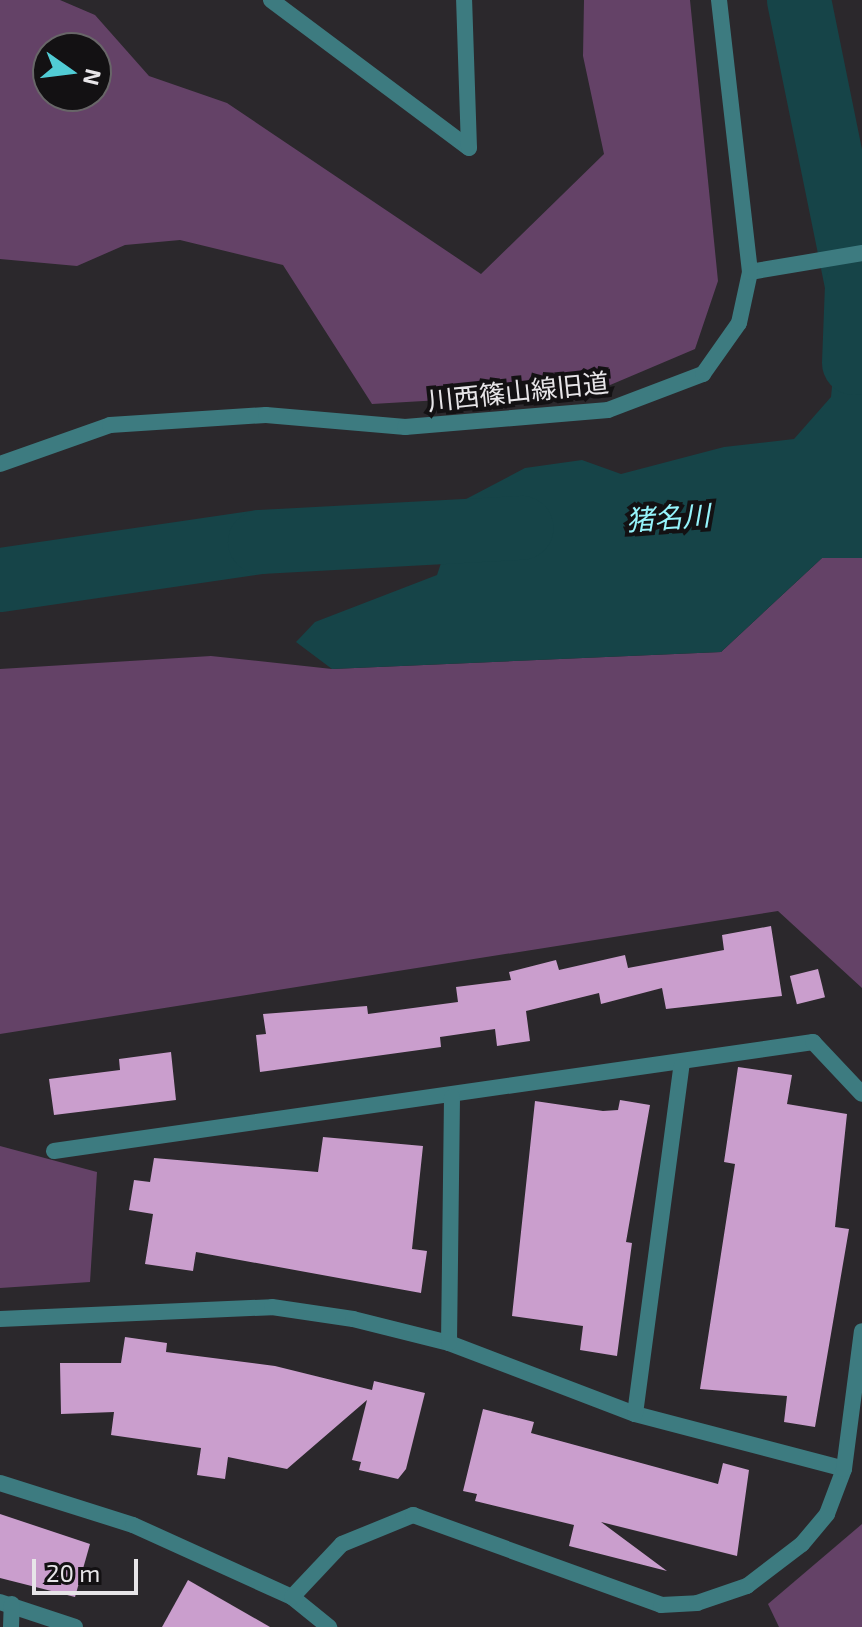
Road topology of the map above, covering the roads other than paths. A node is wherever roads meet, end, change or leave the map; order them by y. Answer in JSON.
{"nodes":[{"id":1,"x":271,"y":0,"type":"edge"},
{"id":2,"x":464,"y":0,"type":"edge"},
{"id":3,"x":719,"y":0,"type":"edge"},
{"id":4,"x":862,"y":253,"type":"edge"},
{"id":5,"x":750,"y":272,"type":"junction"},
{"id":6,"x":0,"y":464,"type":"edge"},
{"id":7,"x":681,"y":1067,"type":"junction"},
{"id":8,"x":862,"y":1094,"type":"edge"},
{"id":9,"x":452,"y":1097,"type":"junction"},
{"id":10,"x":54,"y":1151,"type":"dead end"},
{"id":11,"x":0,"y":1319,"type":"edge"},
{"id":12,"x":862,"y":1331,"type":"edge"},
{"id":13,"x":449,"y":1343,"type":"junction"},
{"id":14,"x":635,"y":1414,"type":"junction"},
{"id":15,"x":844,"y":1469,"type":"junction"},
{"id":16,"x":0,"y":1483,"type":"edge"},
{"id":17,"x":292,"y":1597,"type":"junction"},
{"id":18,"x":6,"y":1603,"type":"edge"},
{"id":19,"x":11,"y":1627,"type":"edge"},
{"id":20,"x":75,"y":1627,"type":"edge"},
{"id":21,"x":329,"y":1627,"type":"edge"}],
"edges":[{"from":1,"to":2,"type":"street"},
{"from":3,"to":5,"type":"street","name":"川西篠山線旧道"},
{"from":4,"to":5,"type":"street"},
{"from":5,"to":6,"type":"street","name":"川西篠山線旧道"},
{"from":7,"to":8,"type":"street"},
{"from":7,"to":9,"type":"street"},
{"from":7,"to":14,"type":"street"},
{"from":9,"to":10,"type":"street"},
{"from":9,"to":13,"type":"street"},
{"from":11,"to":13,"type":"street"},
{"from":12,"to":15,"type":"street"},
{"from":13,"to":14,"type":"street"},
{"from":14,"to":15,"type":"street"},
{"from":15,"to":17,"type":"street"},
{"from":16,"to":17,"type":"street"},
{"from":17,"to":21,"type":"street"},
{"from":18,"to":19,"type":"street"},
{"from":18,"to":20,"type":"street"}]}
